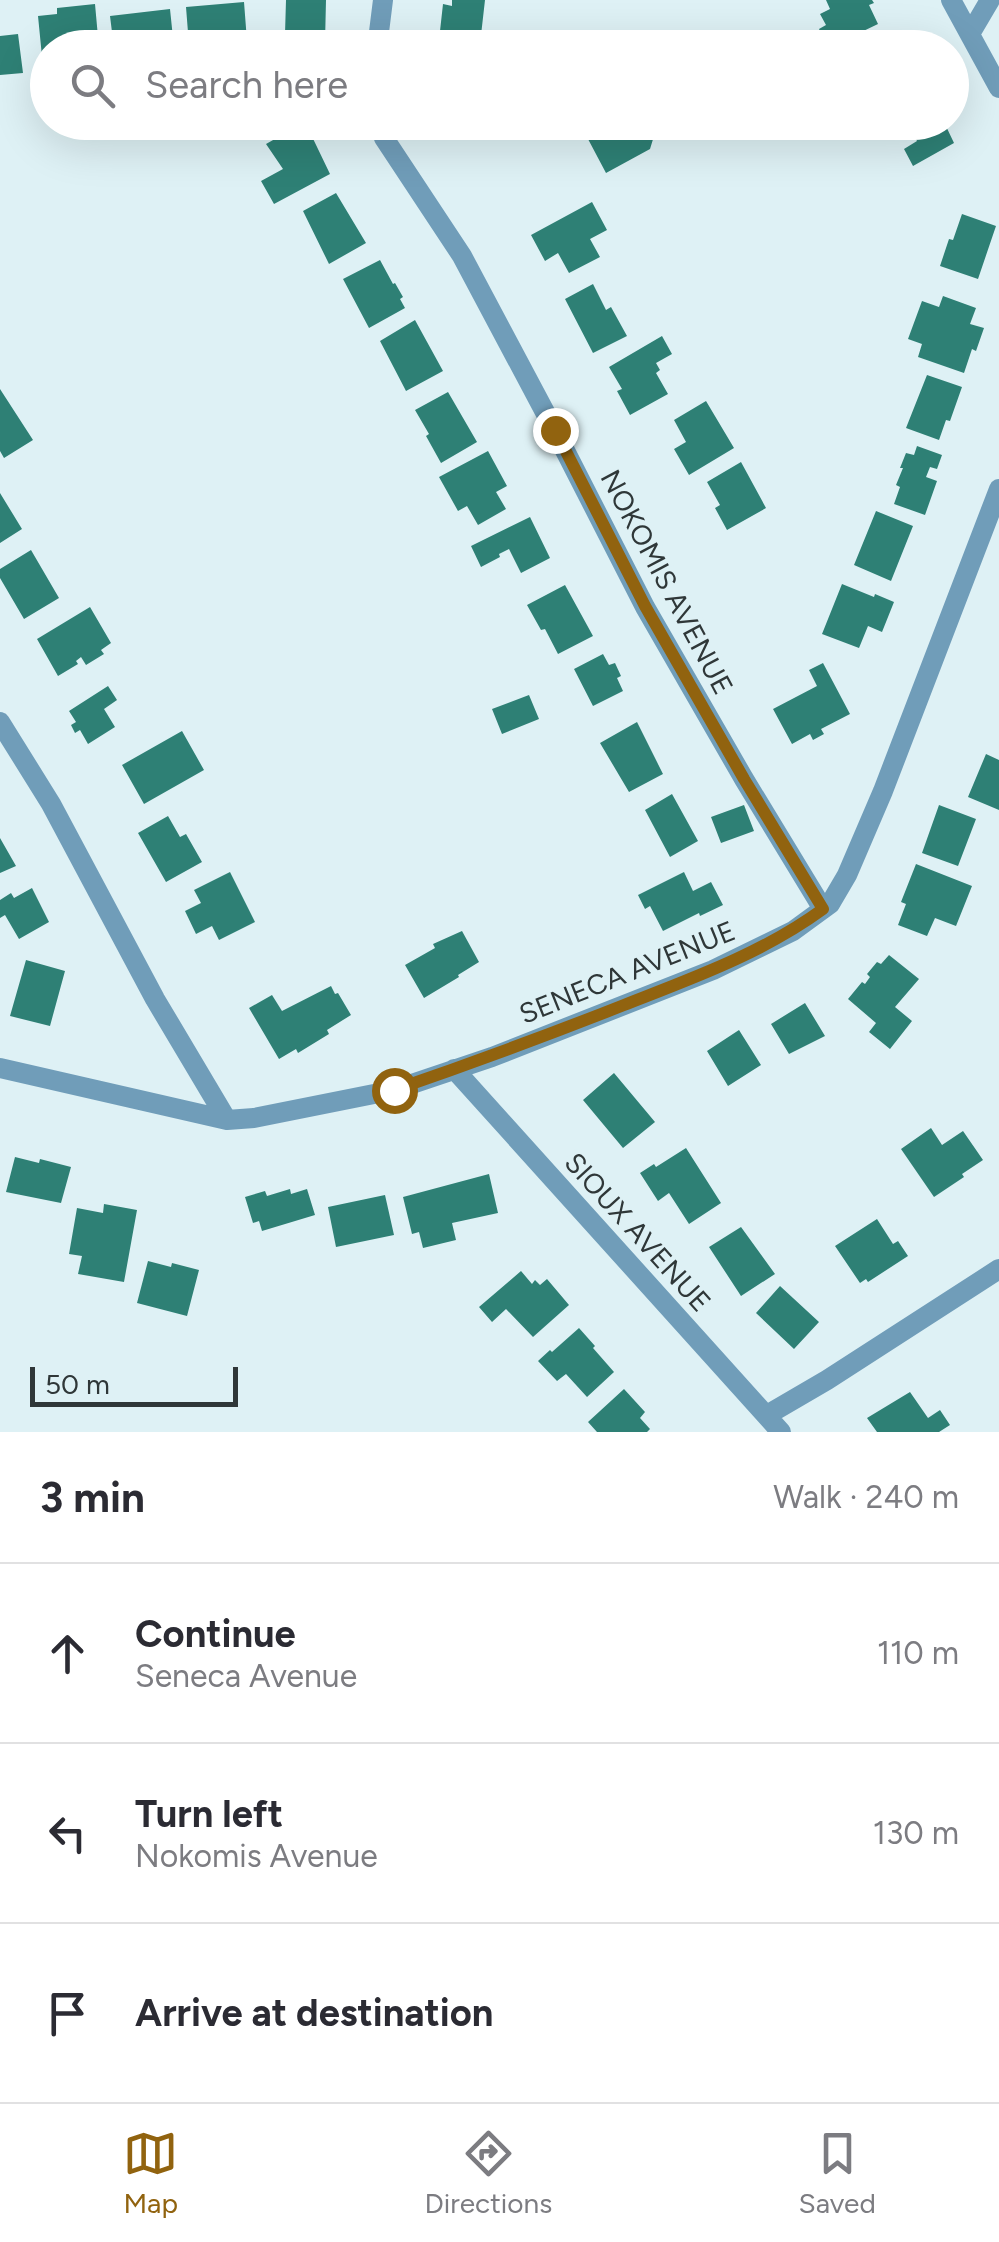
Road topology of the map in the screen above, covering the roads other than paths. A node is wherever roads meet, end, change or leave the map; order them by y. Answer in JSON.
{"nodes":[{"id":1,"x":383,"y":0,"type":"edge"},
{"id":2,"x":950,"y":0,"type":"edge"},
{"id":3,"x":990,"y":0,"type":"edge"},
{"id":4,"x":379,"y":30,"type":"edge"},
{"id":5,"x":968,"y":30,"type":"edge"},
{"id":6,"x":970,"y":34,"type":"joint"},
{"id":7,"x":999,"y":88,"type":"edge"},
{"id":8,"x":385,"y":140,"type":"edge"},
{"id":9,"x":999,"y":489,"type":"edge"},
{"id":10,"x":0,"y":722,"type":"edge"},
{"id":11,"x":823,"y":909,"type":"junction"},
{"id":12,"x":0,"y":1068,"type":"edge"},
{"id":13,"x":454,"y":1069,"type":"junction"},
{"id":14,"x":227,"y":1120,"type":"junction"},
{"id":15,"x":999,"y":1270,"type":"edge"},
{"id":16,"x":767,"y":1415,"type":"junction"},
{"id":17,"x":781,"y":1432,"type":"edge"}],
"edges":[{"from":1,"to":4,"type":"street"},
{"from":2,"to":5,"type":"street"},
{"from":3,"to":6,"type":"street"},
{"from":6,"to":7,"type":"street"},
{"from":8,"to":11,"type":"street","name":"NOKOMIS AVENUE"},
{"from":9,"to":11,"type":"street","name":"SENECA AVENUE"},
{"from":10,"to":14,"type":"street"},
{"from":11,"to":13,"type":"street","name":"SENECA AVENUE"},
{"from":12,"to":14,"type":"street","name":"SENECA AVENUE"},
{"from":13,"to":14,"type":"street","name":"SENECA AVENUE"},
{"from":13,"to":16,"type":"street","name":"SIOUX AVENUE"},
{"from":15,"to":16,"type":"street"},
{"from":16,"to":17,"type":"street","name":"SIOUX AVENUE"}]}
